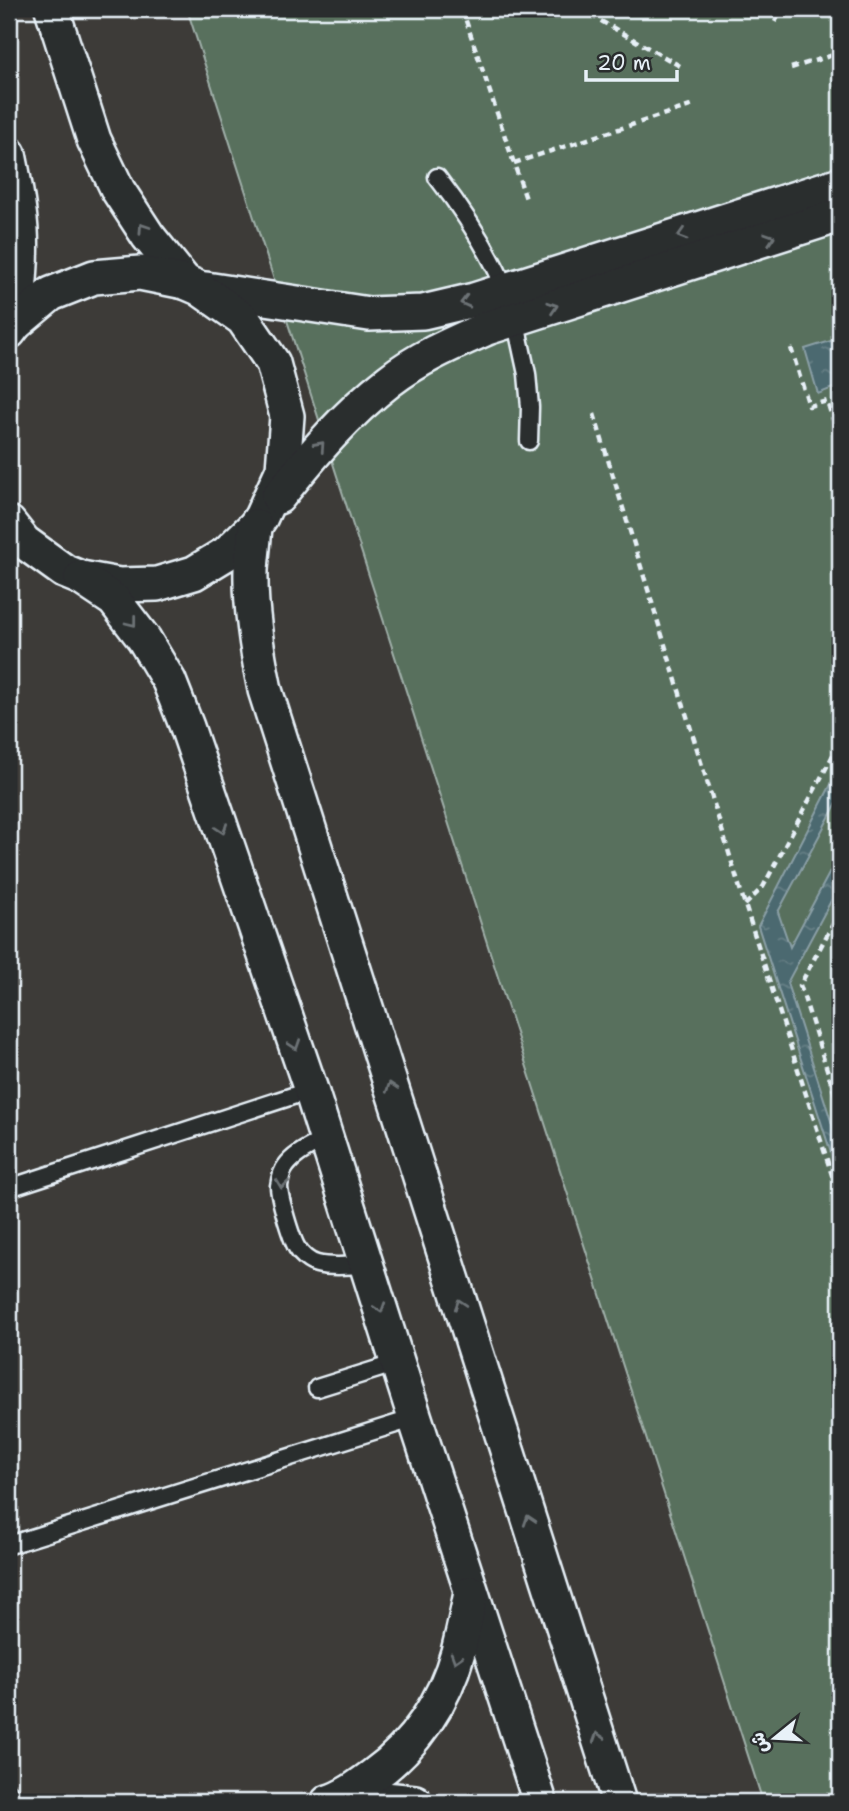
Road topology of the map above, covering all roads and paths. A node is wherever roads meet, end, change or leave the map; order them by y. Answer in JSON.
{"nodes":[{"id":1,"x":461,"y":9,"type":"edge"},
{"id":2,"x":580,"y":9,"type":"edge"},
{"id":3,"x":782,"y":9,"type":"edge"},
{"id":4,"x":61,"y":14,"type":"edge"},
{"id":5,"x":775,"y":22,"type":"dead end"},
{"id":6,"x":840,"y":53,"type":"edge"},
{"id":7,"x":680,"y":66,"type":"dead end"},
{"id":8,"x":791,"y":68,"type":"dead end"},
{"id":9,"x":693,"y":104,"type":"dead end"},
{"id":10,"x":9,"y":154,"type":"edge"},
{"id":11,"x":514,"y":163,"type":"junction"},
{"id":12,"x":437,"y":177,"type":"dead end"},
{"id":13,"x":840,"y":184,"type":"edge"},
{"id":14,"x":527,"y":202,"type":"dead end"},
{"id":15,"x":840,"y":215,"type":"edge"},
{"id":16,"x":192,"y":285,"type":"junction"},
{"id":17,"x":511,"y":304,"type":"junction"},
{"id":18,"x":12,"y":328,"type":"edge"},
{"id":19,"x":792,"y":348,"type":"dead end"},
{"id":20,"x":594,"y":414,"type":"dead end"},
{"id":21,"x":529,"y":441,"type":"dead end"},
{"id":22,"x":840,"y":442,"type":"edge"},
{"id":23,"x":258,"y":522,"type":"junction"},
{"id":24,"x":9,"y":523,"type":"edge"},
{"id":25,"x":9,"y":544,"type":"edge"},
{"id":26,"x":72,"y":574,"type":"junction"},
{"id":27,"x":840,"y":742,"type":"edge"},
{"id":28,"x":745,"y":905,"type":"junction"},
{"id":29,"x":840,"y":911,"type":"edge"},
{"id":30,"x":311,"y":1090,"type":"junction"},
{"id":31,"x":840,"y":1110,"type":"edge"},
{"id":32,"x":326,"y":1138,"type":"junction"},
{"id":33,"x":9,"y":1188,"type":"edge"},
{"id":34,"x":840,"y":1200,"type":"edge"},
{"id":35,"x":366,"y":1265,"type":"junction"},
{"id":36,"x":397,"y":1363,"type":"junction"},
{"id":37,"x":317,"y":1388,"type":"dead end"},
{"id":38,"x":415,"y":1418,"type":"junction"},
{"id":39,"x":9,"y":1545,"type":"edge"},
{"id":40,"x":471,"y":1591,"type":"junction"},
{"id":41,"x":9,"y":1792,"type":"edge"},
{"id":42,"x":334,"y":1800,"type":"edge"},
{"id":43,"x":12,"y":1802,"type":"edge"},
{"id":44,"x":415,"y":1802,"type":"edge"},
{"id":45,"x":540,"y":1802,"type":"edge"},
{"id":46,"x":619,"y":1802,"type":"edge"}],
"edges":[{"from":1,"to":11,"type":"path"},
{"from":2,"to":7,"type":"path"},
{"from":3,"to":5,"type":"path"},
{"from":16,"to":4,"type":"street","one_way":true},
{"from":6,"to":8,"type":"path"},
{"from":9,"to":11,"type":"path"},
{"from":10,"to":18,"type":"street"},
{"from":11,"to":14,"type":"path"},
{"from":12,"to":17,"type":"lane"},
{"from":13,"to":17,"type":"street","one_way":true},
{"from":17,"to":15,"type":"street","one_way":true},
{"from":17,"to":16,"type":"street","one_way":true},
{"from":16,"to":18,"type":"street"},
{"from":16,"to":23,"type":"street"},
{"from":17,"to":21,"type":"lane"},
{"from":23,"to":17,"type":"street","one_way":true},
{"from":19,"to":22,"type":"path"},
{"from":20,"to":28,"type":"path"},
{"from":23,"to":26,"type":"street"},
{"from":46,"to":23,"type":"street","one_way":true},
{"from":24,"to":26,"type":"street"},
{"from":25,"to":26,"type":"street"},
{"from":26,"to":30,"type":"street","one_way":true},
{"from":27,"to":28,"type":"path"},
{"from":28,"to":34,"type":"path"},
{"from":29,"to":31,"type":"path"},
{"from":30,"to":32,"type":"street"},
{"from":30,"to":33,"type":"lane"},
{"from":32,"to":35,"type":"street"},
{"from":32,"to":35,"type":"lane","one_way":true},
{"from":35,"to":36,"type":"street","one_way":true},
{"from":36,"to":37,"type":"lane"},
{"from":36,"to":38,"type":"street"},
{"from":38,"to":39,"type":"lane"},
{"from":38,"to":40,"type":"street"},
{"from":40,"to":42,"type":"street","one_way":true},
{"from":40,"to":45,"type":"street"},
{"from":41,"to":43,"type":"lane"},
{"from":42,"to":44,"type":"street"}]}
